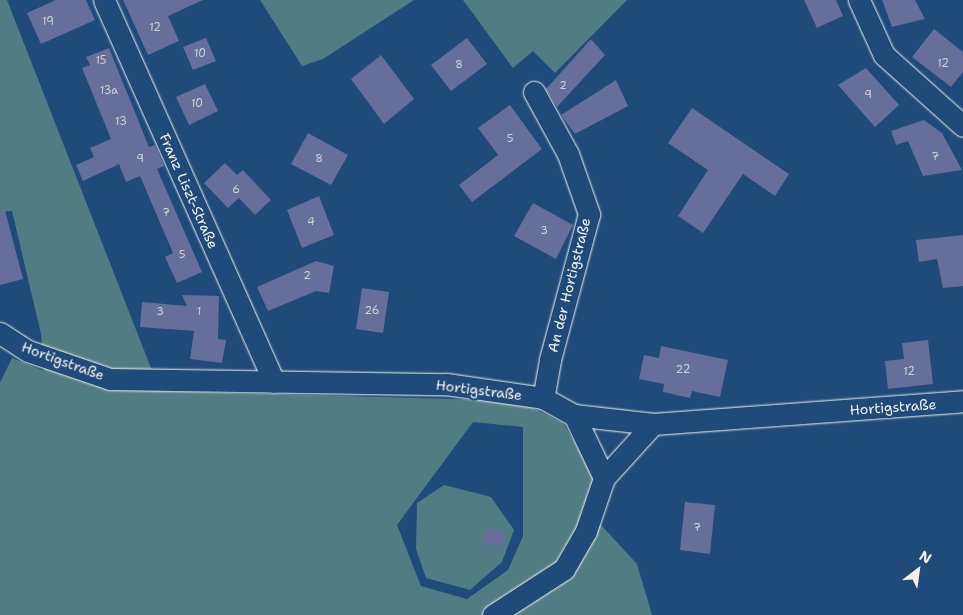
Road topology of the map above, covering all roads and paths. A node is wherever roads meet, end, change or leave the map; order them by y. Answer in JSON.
{"nodes":[{"id":1,"x":104,"y":0,"type":"edge"},
{"id":2,"x":859,"y":0,"type":"edge"},
{"id":3,"x":534,"y":92,"type":"dead end"},
{"id":4,"x":963,"y":126,"type":"edge"},
{"id":5,"x":0,"y":333,"type":"edge"},
{"id":6,"x":274,"y":382,"type":"junction"},
{"id":7,"x":543,"y":398,"type":"junction"},
{"id":8,"x":963,"y":402,"type":"edge"},
{"id":9,"x":574,"y":415,"type":"junction"},
{"id":10,"x":653,"y":424,"type":"junction"},
{"id":11,"x":604,"y":478,"type":"junction"},
{"id":12,"x":493,"y":615,"type":"edge"}],
"edges":[{"from":1,"to":6,"type":"street","name":"Franz Liszt-Straße"},
{"from":2,"to":4,"type":"street"},
{"from":3,"to":7,"type":"street","name":"An der Hortigstraße"},
{"from":5,"to":6,"type":"street","name":"Hortigstraße"},
{"from":6,"to":7,"type":"street","name":"Hortigstraße"},
{"from":7,"to":9,"type":"street","name":"Hortigstraße"},
{"from":8,"to":10,"type":"street","name":"Hortigstraße"},
{"from":9,"to":10,"type":"street","name":"Hortigstraße"},
{"from":9,"to":11,"type":"street"},
{"from":10,"to":11,"type":"street"},
{"from":11,"to":12,"type":"street"}]}
